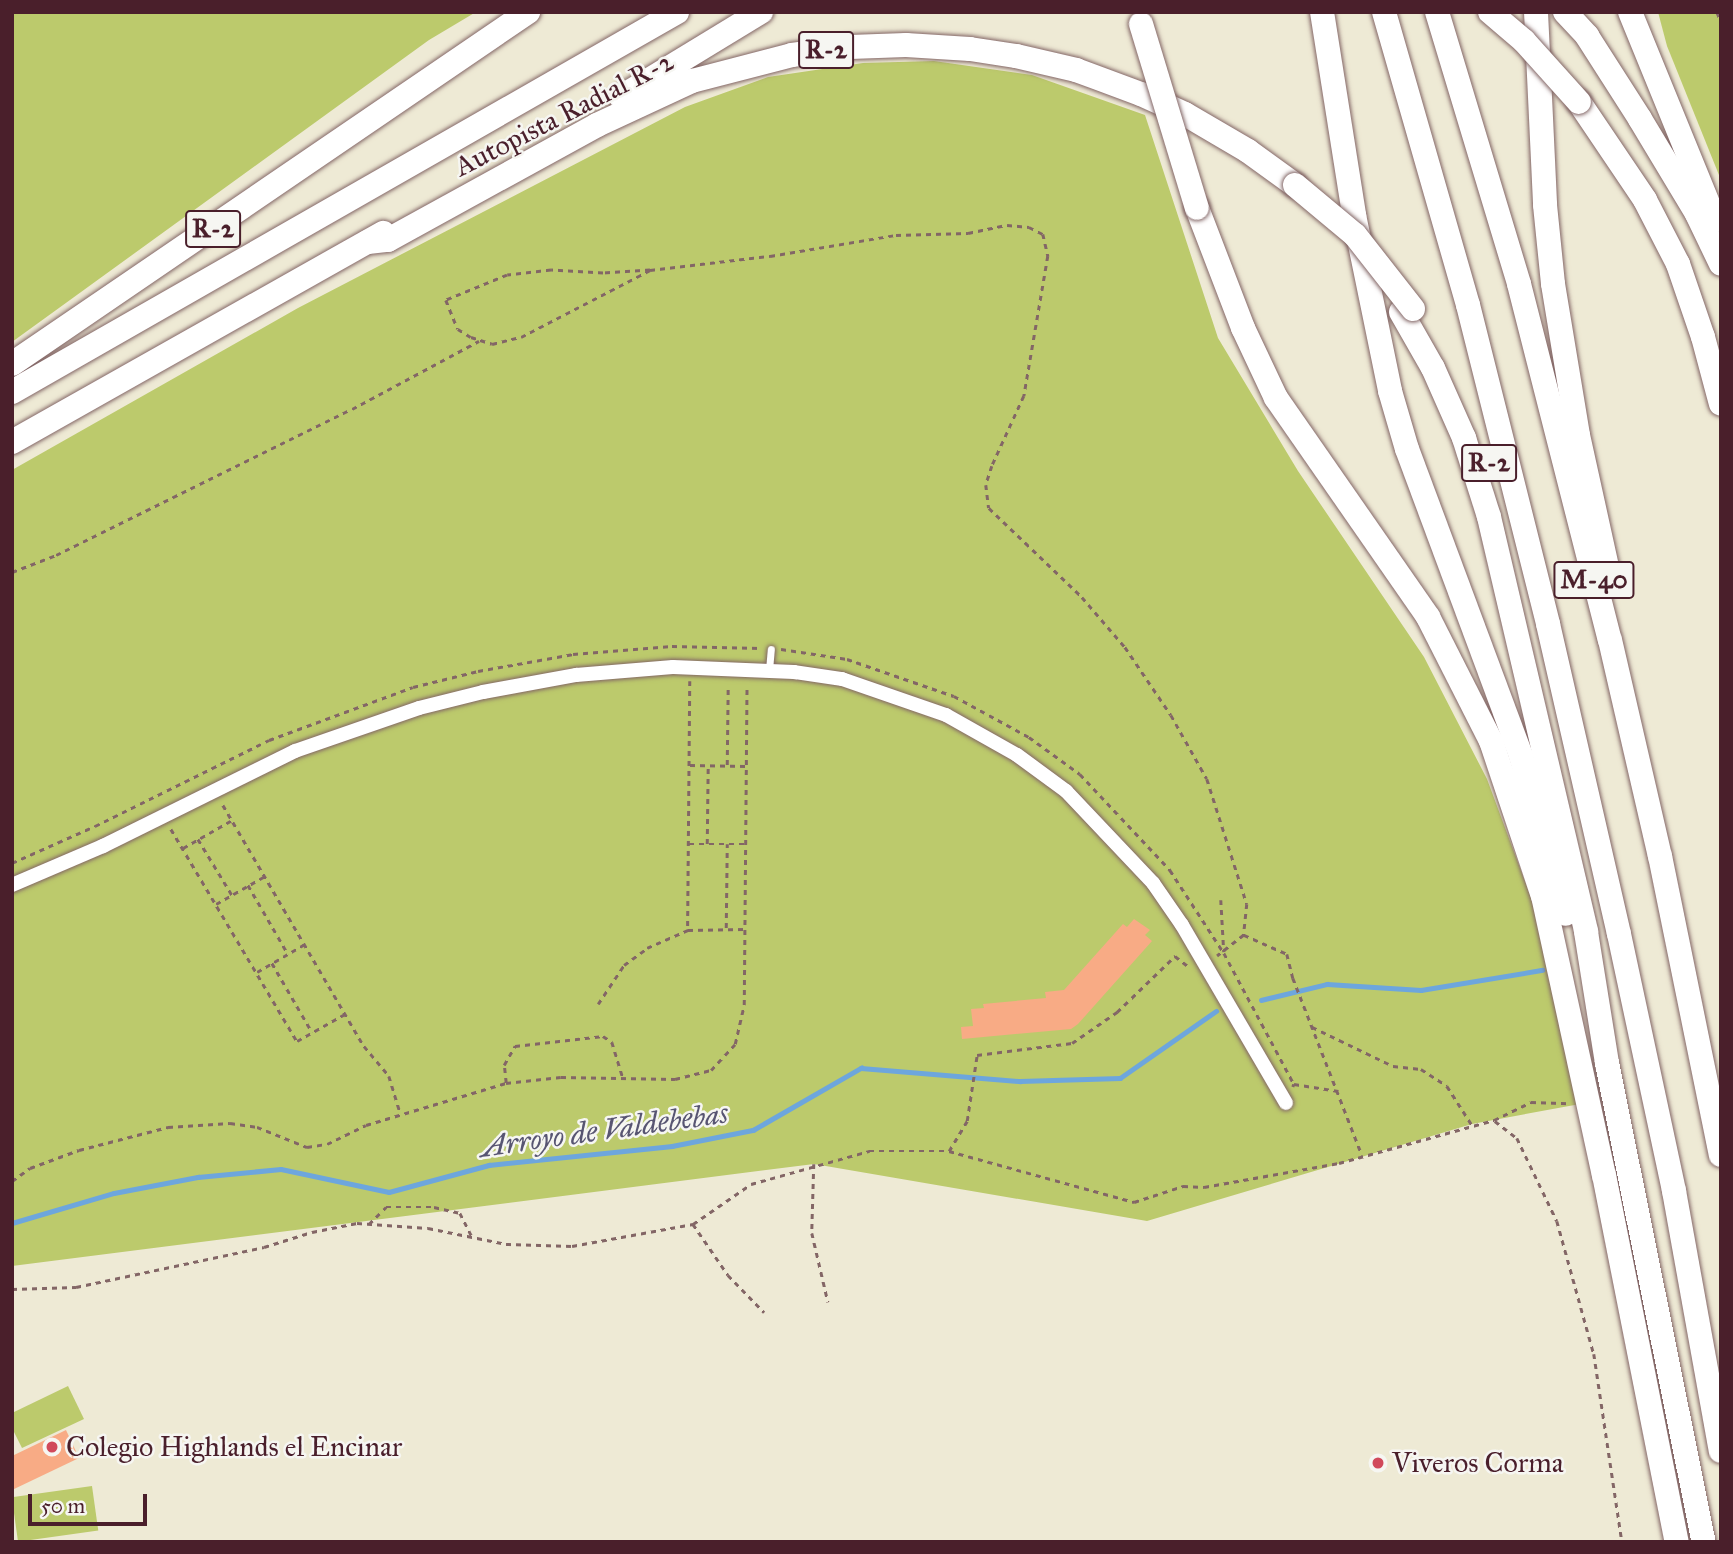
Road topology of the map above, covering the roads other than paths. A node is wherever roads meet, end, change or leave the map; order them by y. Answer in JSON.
{"nodes":[{"id":1,"x":528,"y":12,"type":"edge"},
{"id":2,"x":677,"y":12,"type":"edge"},
{"id":3,"x":761,"y":12,"type":"edge"},
{"id":4,"x":1322,"y":12,"type":"edge"},
{"id":5,"x":1384,"y":12,"type":"edge"},
{"id":6,"x":1437,"y":12,"type":"edge"},
{"id":7,"x":1490,"y":12,"type":"edge"},
{"id":8,"x":1536,"y":12,"type":"edge"},
{"id":9,"x":1565,"y":12,"type":"edge"},
{"id":10,"x":1630,"y":12,"type":"edge"},
{"id":11,"x":1139,"y":18,"type":"edge"},
{"id":12,"x":1721,"y":237,"type":"edge"},
{"id":13,"x":368,"y":242,"type":"junction"},
{"id":14,"x":1721,"y":264,"type":"edge"},
{"id":15,"x":1407,"y":310,"type":"junction"},
{"id":16,"x":12,"y":364,"type":"edge"},
{"id":17,"x":12,"y":392,"type":"edge"},
{"id":18,"x":1721,"y":404,"type":"edge"},
{"id":19,"x":12,"y":442,"type":"edge"},
{"id":20,"x":1548,"y":624,"type":"junction"},
{"id":21,"x":1610,"y":640,"type":"junction"},
{"id":22,"x":771,"y":649,"type":"dead end"},
{"id":23,"x":769,"y":670,"type":"junction"},
{"id":24,"x":12,"y":885,"type":"edge"},
{"id":25,"x":1607,"y":1063,"type":"junction"},
{"id":26,"x":1286,"y":1103,"type":"dead end"},
{"id":27,"x":1721,"y":1156,"type":"edge"},
{"id":28,"x":1721,"y":1451,"type":"edge"},
{"id":29,"x":1677,"y":1542,"type":"edge"},
{"id":30,"x":1704,"y":1542,"type":"edge"}],
"edges":[{"from":1,"to":16,"type":"highway","number":"R-2"},
{"from":2,"to":17,"type":"highway"},
{"from":3,"to":13,"type":"highway","name":"Autopista Radial R-2","number":"R-2"},
{"from":4,"to":25,"type":"highway"},
{"from":5,"to":20,"type":"highway","number":"M-40"},
{"from":6,"to":21,"type":"highway","number":"M-40"},
{"from":7,"to":18,"type":"highway","bridge":true},
{"from":8,"to":21,"type":"highway"},
{"from":9,"to":14,"type":"highway"},
{"from":10,"to":12,"type":"highway"},
{"from":11,"to":29,"type":"highway","bridge":true},
{"from":13,"to":15,"type":"highway","name":"Autopista Radial R-2","number":"R-2","bridge":true},
{"from":13,"to":19,"type":"highway","name":"Autopista Radial R-2","number":"R-2"},
{"from":15,"to":20,"type":"highway","name":"Autopista Radial R-2","number":"R-2"},
{"from":15,"to":25,"type":"highway"},
{"from":20,"to":28,"type":"highway","number":"M-40"},
{"from":21,"to":27,"type":"highway","number":"M-40"},
{"from":22,"to":23,"type":"lane"},
{"from":23,"to":24,"type":"street"},
{"from":23,"to":26,"type":"street"},
{"from":25,"to":30,"type":"highway"}]}
